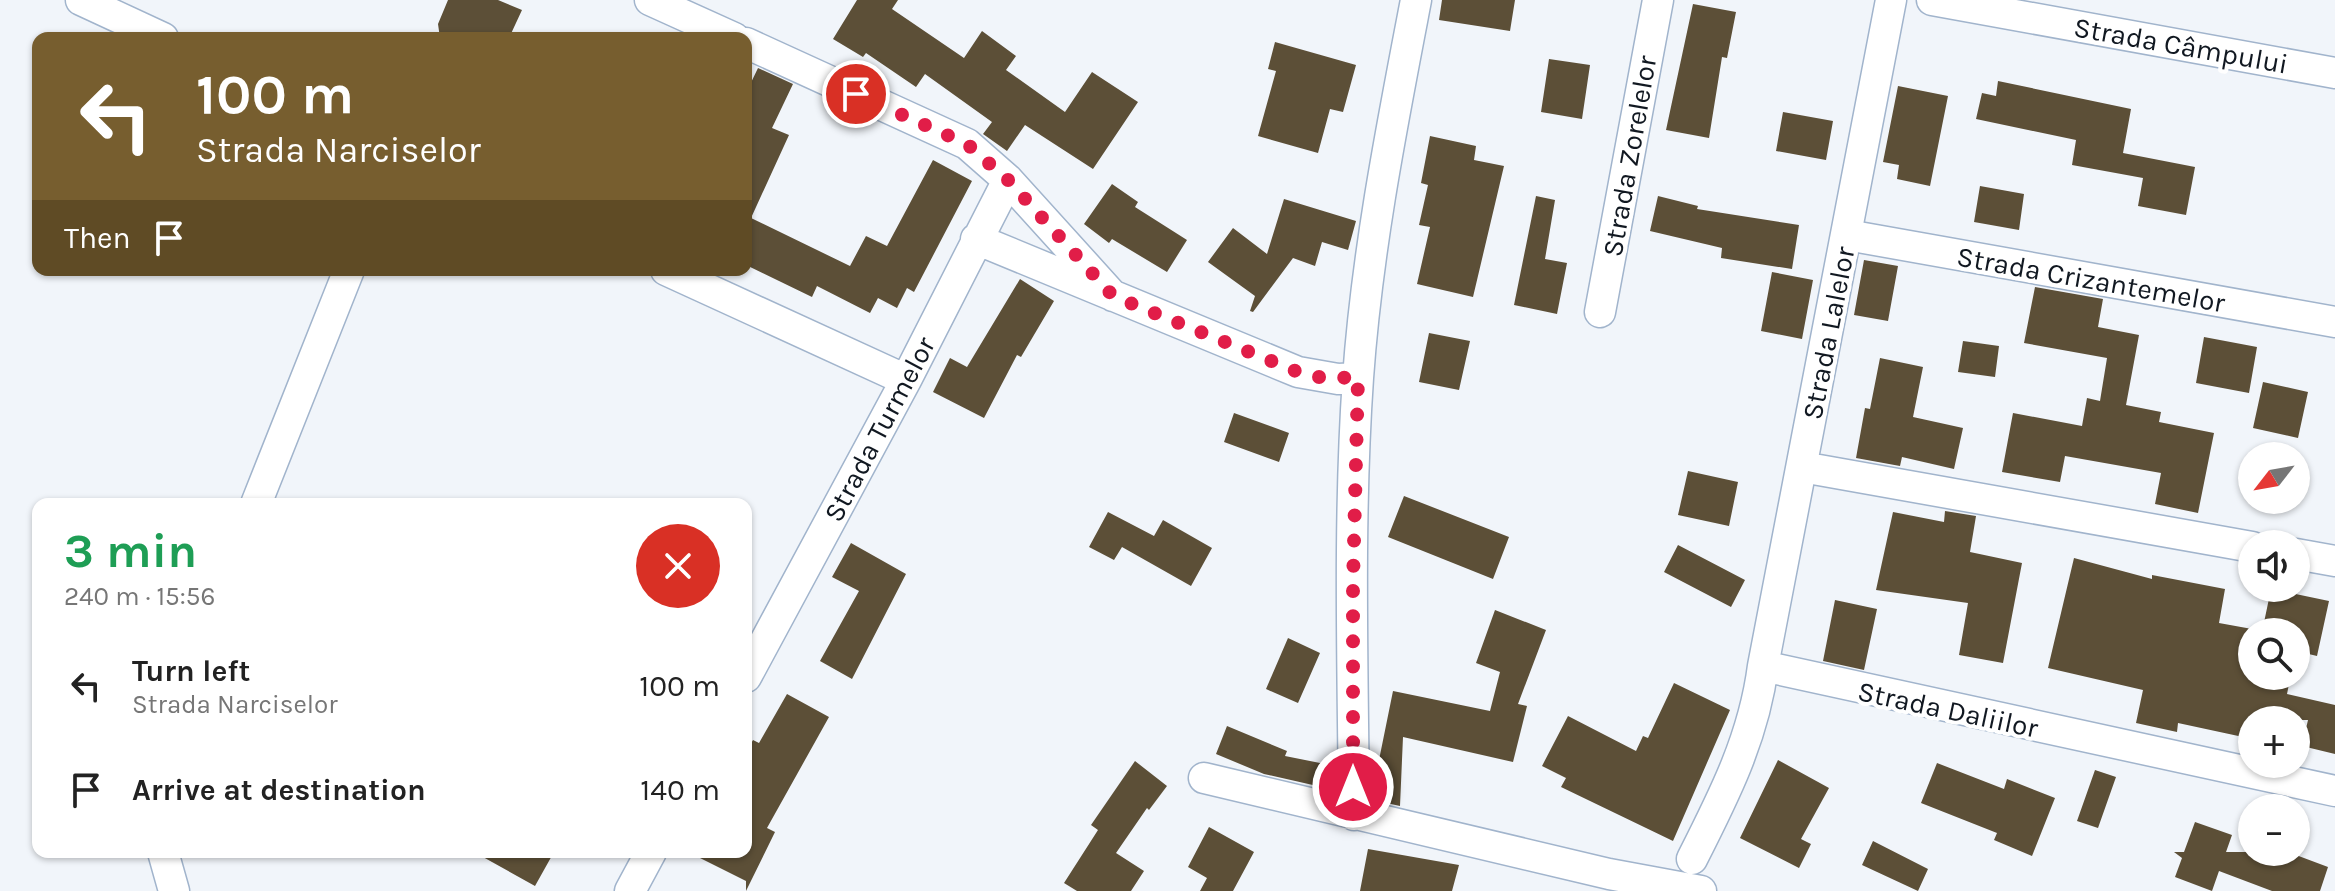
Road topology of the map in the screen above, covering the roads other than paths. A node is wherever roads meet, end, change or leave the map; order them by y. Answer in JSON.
{"nodes":[{"id":1,"x":81,"y":0,"type":"edge"},
{"id":2,"x":650,"y":0,"type":"edge"},
{"id":3,"x":1416,"y":0,"type":"edge"},
{"id":4,"x":1658,"y":0,"type":"edge"},
{"id":5,"x":1891,"y":0,"type":"edge"},
{"id":6,"x":1932,"y":0,"type":"edge"},
{"id":7,"x":150,"y":32,"type":"edge"},
{"id":8,"x":721,"y":32,"type":"edge"},
{"id":9,"x":752,"y":46,"type":"edge"},
{"id":10,"x":2335,"y":73,"type":"edge"},
{"id":11,"x":1008,"y":180,"type":"junction"},
{"id":12,"x":1847,"y":235,"type":"junction"},
{"id":13,"x":976,"y":239,"type":"junction"},
{"id":14,"x":347,"y":276,"type":"edge"},
{"id":15,"x":679,"y":276,"type":"edge"},
{"id":16,"x":1113,"y":296,"type":"junction"},
{"id":17,"x":1600,"y":312,"type":"dead end"},
{"id":18,"x":2335,"y":322,"type":"edge"},
{"id":19,"x":1358,"y":378,"type":"junction"},
{"id":20,"x":906,"y":380,"type":"junction"},
{"id":21,"x":1802,"y":467,"type":"junction"},
{"id":22,"x":258,"y":498,"type":"edge"},
{"id":23,"x":2238,"y":545,"type":"edge"},
{"id":24,"x":2310,"y":557,"type":"edge"},
{"id":25,"x":2335,"y":561,"type":"edge"},
{"id":26,"x":752,"y":666,"type":"edge"},
{"id":27,"x":1763,"y":666,"type":"junction"},
{"id":28,"x":1204,"y":778,"type":"dead end"},
{"id":29,"x":2335,"y":791,"type":"edge"},
{"id":30,"x":1354,"y":815,"type":"junction"},
{"id":31,"x":165,"y":858,"type":"edge"},
{"id":32,"x":648,"y":858,"type":"edge"},
{"id":33,"x":1692,"y":859,"type":"dead end"},
{"id":34,"x":1605,"y":882,"type":"edge"},
{"id":35,"x":174,"y":891,"type":"edge"},
{"id":36,"x":630,"y":891,"type":"edge"},
{"id":37,"x":1701,"y":891,"type":"edge"}],
"edges":[{"from":1,"to":7,"type":"street"},
{"from":2,"to":8,"type":"street"},
{"from":3,"to":19,"type":"street"},
{"from":4,"to":17,"type":"street","name":"Strada Zorelelor"},
{"from":5,"to":12,"type":"street","name":"Strada Lalelor"},
{"from":6,"to":10,"type":"street","name":"Strada Câmpului"},
{"from":9,"to":11,"type":"street"},
{"from":11,"to":13,"type":"street","name":"Strada Turmelor"},
{"from":11,"to":16,"type":"street"},
{"from":12,"to":18,"type":"street","name":"Strada Crizantemelor"},
{"from":12,"to":21,"type":"street","name":"Strada Lalelor"},
{"from":13,"to":16,"type":"street"},
{"from":13,"to":20,"type":"street","name":"Strada Turmelor"},
{"from":14,"to":22,"type":"street"},
{"from":15,"to":20,"type":"street"},
{"from":16,"to":19,"type":"street"},
{"from":19,"to":30,"type":"street"},
{"from":20,"to":26,"type":"street","name":"Strada Turmelor"},
{"from":21,"to":23,"type":"street"},
{"from":21,"to":27,"type":"street","name":"Strada Lalelor"},
{"from":24,"to":25,"type":"street"},
{"from":27,"to":29,"type":"street","name":"Strada Daliilor"},
{"from":27,"to":33,"type":"street"},
{"from":28,"to":30,"type":"street"},
{"from":30,"to":34,"type":"street"},
{"from":31,"to":35,"type":"street"},
{"from":32,"to":36,"type":"street"},
{"from":34,"to":37,"type":"street"}]}
